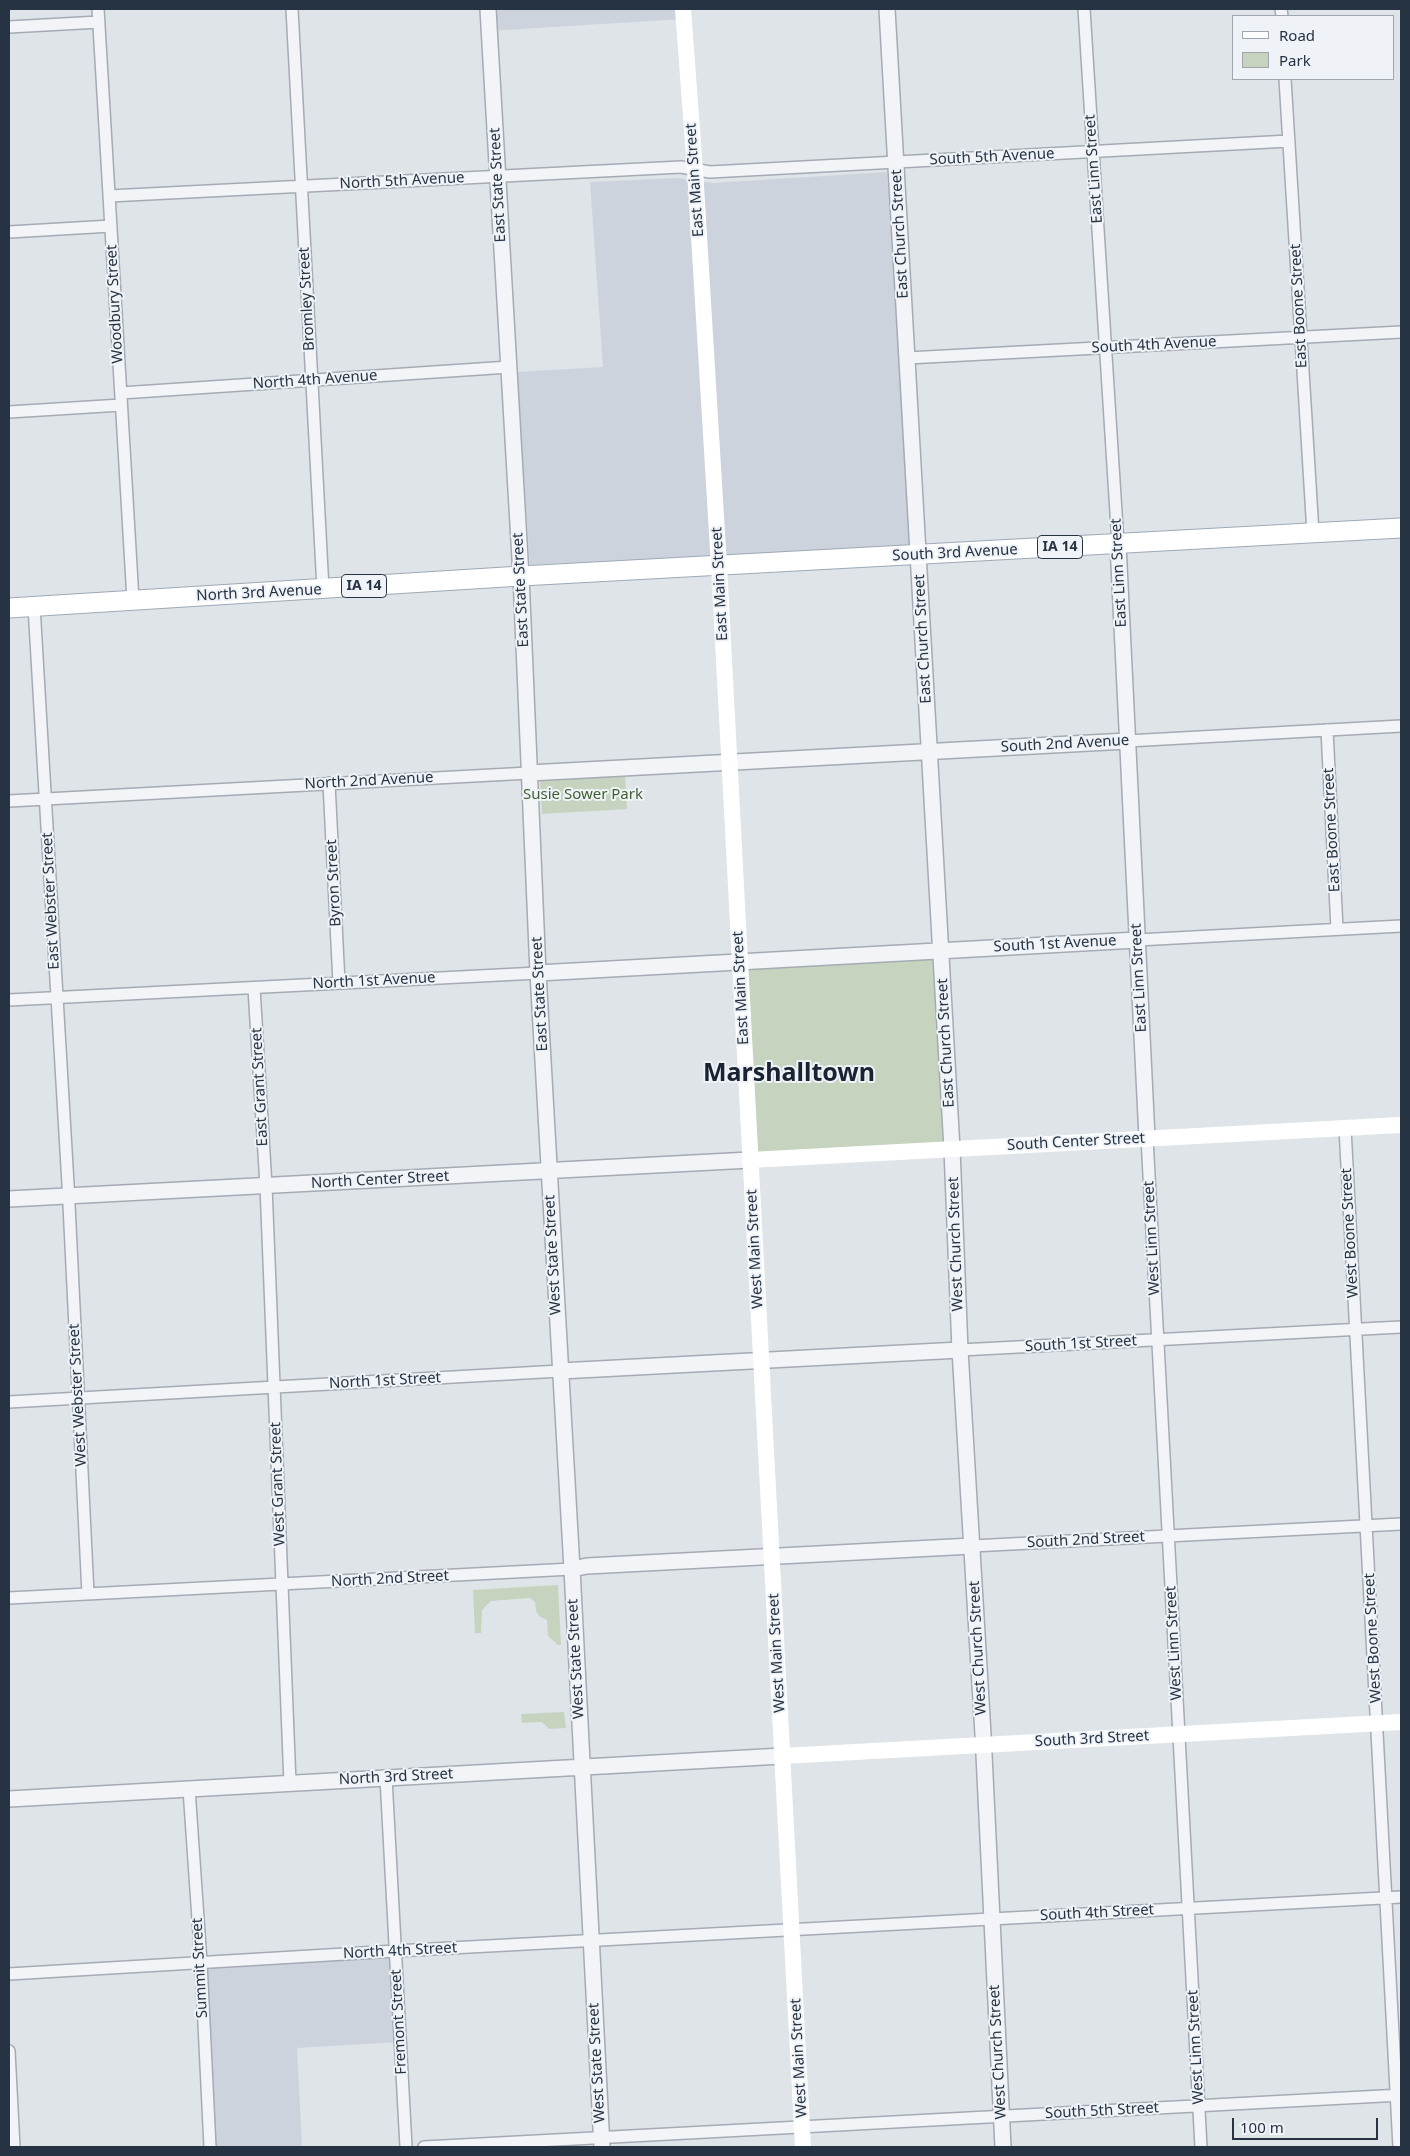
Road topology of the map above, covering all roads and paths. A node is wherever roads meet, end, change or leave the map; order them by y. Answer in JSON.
{"nodes":[{"id":1,"x":98,"y":9,"type":"edge"},
{"id":2,"x":292,"y":9,"type":"edge"},
{"id":3,"x":488,"y":9,"type":"edge"},
{"id":4,"x":683,"y":9,"type":"edge"},
{"id":5,"x":887,"y":9,"type":"edge"},
{"id":6,"x":1084,"y":9,"type":"edge"},
{"id":7,"x":99,"y":22,"type":"junction"},
{"id":8,"x":9,"y":27,"type":"edge"},
{"id":9,"x":1285,"y":80,"type":"edge"},
{"id":10,"x":1289,"y":141,"type":"junction"},
{"id":11,"x":1093,"y":151,"type":"junction"},
{"id":12,"x":896,"y":162,"type":"junction"},
{"id":13,"x":696,"y":170,"type":"junction"},
{"id":14,"x":498,"y":176,"type":"junction"},
{"id":15,"x":301,"y":186,"type":"junction"},
{"id":16,"x":109,"y":196,"type":"junction"},
{"id":17,"x":111,"y":226,"type":"junction"},
{"id":18,"x":9,"y":232,"type":"edge"},
{"id":19,"x":1401,"y":332,"type":"edge"},
{"id":20,"x":1301,"y":337,"type":"junction"},
{"id":21,"x":1105,"y":347,"type":"junction"},
{"id":22,"x":907,"y":358,"type":"junction"},
{"id":23,"x":509,"y":367,"type":"junction"},
{"id":24,"x":312,"y":381,"type":"junction"},
{"id":25,"x":120,"y":393,"type":"junction"},
{"id":26,"x":121,"y":405,"type":"junction"},
{"id":27,"x":9,"y":412,"type":"edge"},
{"id":28,"x":1401,"y":528,"type":"edge"},
{"id":29,"x":1313,"y":533,"type":"junction"},
{"id":30,"x":1118,"y":544,"type":"junction"},
{"id":31,"x":919,"y":555,"type":"junction"},
{"id":32,"x":719,"y":566,"type":"junction"},
{"id":33,"x":521,"y":576,"type":"junction"},
{"id":34,"x":323,"y":589,"type":"junction"},
{"id":35,"x":133,"y":600,"type":"junction"},
{"id":36,"x":34,"y":606,"type":"junction"},
{"id":37,"x":9,"y":608,"type":"edge"},
{"id":38,"x":1401,"y":726,"type":"edge"},
{"id":39,"x":1327,"y":730,"type":"junction"},
{"id":40,"x":1128,"y":741,"type":"junction"},
{"id":41,"x":929,"y":752,"type":"junction"},
{"id":42,"x":729,"y":762,"type":"junction"},
{"id":43,"x":529,"y":773,"type":"junction"},
{"id":44,"x":329,"y":783,"type":"junction"},
{"id":45,"x":45,"y":799,"type":"junction"},
{"id":46,"x":9,"y":800,"type":"edge"},
{"id":47,"x":1401,"y":926,"type":"edge"},
{"id":48,"x":1337,"y":929,"type":"junction"},
{"id":49,"x":1137,"y":940,"type":"junction"},
{"id":50,"x":940,"y":950,"type":"junction"},
{"id":51,"x":739,"y":961,"type":"junction"},
{"id":52,"x":538,"y":973,"type":"junction"},
{"id":53,"x":339,"y":982,"type":"junction"},
{"id":54,"x":254,"y":988,"type":"junction"},
{"id":55,"x":57,"y":997,"type":"junction"},
{"id":56,"x":9,"y":1000,"type":"edge"},
{"id":57,"x":1394,"y":1126,"type":"edge"},
{"id":58,"x":1344,"y":1128,"type":"junction"},
{"id":59,"x":1147,"y":1138,"type":"junction"},
{"id":60,"x":952,"y":1149,"type":"junction"},
{"id":61,"x":750,"y":1160,"type":"junction"},
{"id":62,"x":549,"y":1171,"type":"junction"},
{"id":63,"x":266,"y":1186,"type":"junction"},
{"id":64,"x":68,"y":1195,"type":"junction"},
{"id":65,"x":9,"y":1199,"type":"edge"},
{"id":66,"x":1401,"y":1327,"type":"edge"},
{"id":67,"x":1356,"y":1330,"type":"junction"},
{"id":68,"x":1157,"y":1340,"type":"junction"},
{"id":69,"x":960,"y":1350,"type":"junction"},
{"id":70,"x":761,"y":1361,"type":"junction"},
{"id":71,"x":560,"y":1371,"type":"junction"},
{"id":72,"x":274,"y":1387,"type":"junction"},
{"id":73,"x":78,"y":1398,"type":"junction"},
{"id":74,"x":9,"y":1402,"type":"edge"},
{"id":75,"x":1401,"y":1524,"type":"edge"},
{"id":76,"x":1367,"y":1526,"type":"junction"},
{"id":77,"x":1168,"y":1536,"type":"junction"},
{"id":78,"x":972,"y":1546,"type":"junction"},
{"id":79,"x":771,"y":1557,"type":"junction"},
{"id":80,"x":572,"y":1569,"type":"junction"},
{"id":81,"x":282,"y":1584,"type":"junction"},
{"id":82,"x":88,"y":1594,"type":"junction"},
{"id":83,"x":9,"y":1598,"type":"edge"},
{"id":84,"x":1401,"y":1722,"type":"edge"},
{"id":85,"x":1378,"y":1724,"type":"junction"},
{"id":86,"x":1179,"y":1734,"type":"junction"},
{"id":87,"x":983,"y":1745,"type":"junction"},
{"id":88,"x":782,"y":1756,"type":"junction"},
{"id":89,"x":582,"y":1767,"type":"junction"},
{"id":90,"x":386,"y":1778,"type":"junction"},
{"id":91,"x":290,"y":1783,"type":"junction"},
{"id":92,"x":189,"y":1789,"type":"junction"},
{"id":93,"x":9,"y":1799,"type":"edge"},
{"id":94,"x":1401,"y":1897,"type":"edge"},
{"id":95,"x":1386,"y":1898,"type":"junction"},
{"id":96,"x":1188,"y":1908,"type":"junction"},
{"id":97,"x":992,"y":1919,"type":"junction"},
{"id":98,"x":792,"y":1929,"type":"junction"},
{"id":99,"x":590,"y":1941,"type":"junction"},
{"id":100,"x":395,"y":1951,"type":"junction"},
{"id":101,"x":201,"y":1962,"type":"junction"},
{"id":102,"x":9,"y":1974,"type":"edge"},
{"id":103,"x":9,"y":2051,"type":"edge"},
{"id":104,"x":1399,"y":2095,"type":"edge"},
{"id":105,"x":1199,"y":2106,"type":"junction"},
{"id":106,"x":1002,"y":2116,"type":"junction"},
{"id":107,"x":802,"y":2127,"type":"junction"},
{"id":108,"x":602,"y":2143,"type":"edge"},
{"id":109,"x":14,"y":2147,"type":"edge"},
{"id":110,"x":210,"y":2147,"type":"edge"},
{"id":111,"x":406,"y":2147,"type":"edge"},
{"id":112,"x":424,"y":2147,"type":"edge"},
{"id":113,"x":803,"y":2147,"type":"edge"},
{"id":114,"x":1003,"y":2147,"type":"edge"},
{"id":115,"x":1201,"y":2147,"type":"edge"},
{"id":116,"x":1400,"y":2147,"type":"edge"}],
"edges":[{"from":1,"to":7,"type":"street","name":"Woodbury Street"},
{"from":2,"to":15,"type":"street","name":"Bromley Street"},
{"from":3,"to":14,"type":"street","name":"East State Street"},
{"from":4,"to":13,"type":"main road","name":"East Main Street"},
{"from":5,"to":12,"type":"street","name":"East Church Street"},
{"from":6,"to":11,"type":"street","name":"East Linn Street"},
{"from":7,"to":8,"type":"street"},
{"from":7,"to":16,"type":"street","name":"Woodbury Street"},
{"from":9,"to":10,"type":"street","name":"East Boone Street"},
{"from":10,"to":11,"type":"street","name":"South 5th Avenue"},
{"from":10,"to":20,"type":"street","name":"East Boone Street"},
{"from":11,"to":12,"type":"street","name":"South 5th Avenue"},
{"from":11,"to":21,"type":"street","name":"East Linn Street"},
{"from":12,"to":13,"type":"street","name":"South 5th Avenue"},
{"from":12,"to":22,"type":"street","name":"East Church Street"},
{"from":13,"to":14,"type":"street","name":"North 5th Avenue"},
{"from":13,"to":32,"type":"main road","name":"East Main Street"},
{"from":14,"to":15,"type":"street","name":"North 5th Avenue"},
{"from":14,"to":23,"type":"street","name":"East State Street"},
{"from":15,"to":16,"type":"street","name":"North 5th Avenue"},
{"from":15,"to":24,"type":"street","name":"Bromley Street"},
{"from":16,"to":17,"type":"street","name":"Woodbury Street"},
{"from":17,"to":18,"type":"street"},
{"from":17,"to":25,"type":"street","name":"Woodbury Street"},
{"from":19,"to":20,"type":"street","name":"South 4th Avenue"},
{"from":20,"to":21,"type":"street","name":"South 4th Avenue"},
{"from":20,"to":29,"type":"street","name":"East Boone Street"},
{"from":21,"to":22,"type":"street","name":"South 4th Avenue"},
{"from":21,"to":30,"type":"street","name":"East Linn Street"},
{"from":22,"to":31,"type":"street","name":"East Church Street"},
{"from":23,"to":24,"type":"street","name":"North 4th Avenue"},
{"from":23,"to":33,"type":"street","name":"East State Street"},
{"from":24,"to":25,"type":"street","name":"North 4th Avenue"},
{"from":24,"to":34,"type":"street","name":"Bromley Street"},
{"from":25,"to":26,"type":"street","name":"Woodbury Street"},
{"from":26,"to":27,"type":"street"},
{"from":26,"to":35,"type":"street","name":"Woodbury Street"},
{"from":28,"to":29,"type":"main road","name":"South 3rd Avenue","number":"IA 14"},
{"from":29,"to":30,"type":"main road","name":"South 3rd Avenue","number":"IA 14"},
{"from":30,"to":31,"type":"main road","name":"South 3rd Avenue","number":"IA 14"},
{"from":30,"to":40,"type":"street","name":"East Linn Street"},
{"from":31,"to":32,"type":"main road","name":"South 3rd Avenue","number":"IA 14"},
{"from":31,"to":41,"type":"street","name":"East Church Street"},
{"from":32,"to":33,"type":"main road","name":"North 3rd Avenue","number":"IA 14"},
{"from":32,"to":42,"type":"main road","name":"East Main Street"},
{"from":33,"to":34,"type":"main road","name":"North 3rd Avenue","number":"IA 14"},
{"from":33,"to":43,"type":"street","name":"East State Street"},
{"from":34,"to":35,"type":"main road","name":"North 3rd Avenue","number":"IA 14"},
{"from":35,"to":36,"type":"main road","name":"North 3rd Avenue","number":"IA 14"},
{"from":36,"to":37,"type":"main road","name":"North 3rd Avenue","number":"IA 14"},
{"from":36,"to":45,"type":"street","name":"East Webster Street"},
{"from":38,"to":39,"type":"street","name":"South 2nd Avenue"},
{"from":39,"to":40,"type":"street","name":"South 2nd Avenue"},
{"from":39,"to":48,"type":"street","name":"East Boone Street"},
{"from":40,"to":41,"type":"street","name":"South 2nd Avenue"},
{"from":40,"to":49,"type":"street","name":"East Linn Street"},
{"from":41,"to":42,"type":"street","name":"South 2nd Avenue"},
{"from":41,"to":50,"type":"street","name":"East Church Street"},
{"from":42,"to":43,"type":"street","name":"North 2nd Avenue"},
{"from":42,"to":51,"type":"main road","name":"East Main Street"},
{"from":43,"to":44,"type":"street","name":"North 2nd Avenue"},
{"from":43,"to":52,"type":"street","name":"East State Street"},
{"from":44,"to":45,"type":"street","name":"North 2nd Avenue"},
{"from":44,"to":53,"type":"street","name":"Byron Street"},
{"from":45,"to":46,"type":"street","name":"North 2nd Avenue"},
{"from":45,"to":55,"type":"street","name":"East Webster Street"},
{"from":47,"to":48,"type":"street","name":"South 1st Avenue"},
{"from":48,"to":49,"type":"street","name":"South 1st Avenue"},
{"from":49,"to":50,"type":"street","name":"South 1st Avenue"},
{"from":49,"to":59,"type":"street","name":"East Linn Street"},
{"from":50,"to":51,"type":"street","name":"South 1st Avenue"},
{"from":50,"to":60,"type":"street","name":"East Church Street"},
{"from":51,"to":52,"type":"street","name":"North 1st Avenue"},
{"from":51,"to":61,"type":"main road","name":"East Main Street"},
{"from":52,"to":53,"type":"street","name":"North 1st Avenue"},
{"from":52,"to":62,"type":"street","name":"East State Street"},
{"from":53,"to":54,"type":"street","name":"North 1st Avenue"},
{"from":54,"to":55,"type":"street","name":"North 1st Avenue"},
{"from":54,"to":63,"type":"street","name":"East Grant Street"},
{"from":55,"to":56,"type":"street","name":"North 1st Avenue"},
{"from":55,"to":64,"type":"street","name":"East Webster Street"},
{"from":57,"to":58,"type":"main road","name":"South Center Street"},
{"from":58,"to":59,"type":"main road","name":"South Center Street"},
{"from":58,"to":67,"type":"street","name":"West Boone Street"},
{"from":59,"to":60,"type":"main road","name":"South Center Street"},
{"from":59,"to":68,"type":"street","name":"West Linn Street"},
{"from":60,"to":61,"type":"main road","name":"South Center Street"},
{"from":60,"to":69,"type":"street","name":"West Church Street"},
{"from":61,"to":62,"type":"street","name":"North Center Street"},
{"from":61,"to":70,"type":"main road","name":"West Main Street"},
{"from":62,"to":63,"type":"street","name":"North Center Street"},
{"from":62,"to":71,"type":"street","name":"West State Street"},
{"from":63,"to":64,"type":"street","name":"North Center Street"},
{"from":63,"to":72,"type":"street","name":"West Grant Street"},
{"from":64,"to":65,"type":"street","name":"North Center Street"},
{"from":64,"to":73,"type":"street","name":"West Webster Street"},
{"from":66,"to":67,"type":"street","name":"South 1st Street"},
{"from":67,"to":68,"type":"street","name":"South 1st Street"},
{"from":67,"to":76,"type":"street","name":"West Boone Street"},
{"from":68,"to":69,"type":"street","name":"South 1st Street"},
{"from":68,"to":77,"type":"street","name":"West Linn Street"},
{"from":69,"to":70,"type":"street","name":"South 1st Street"},
{"from":69,"to":78,"type":"street","name":"West Church Street"},
{"from":70,"to":71,"type":"street","name":"North 1st Street"},
{"from":70,"to":79,"type":"main road","name":"West Main Street"},
{"from":71,"to":72,"type":"street","name":"North 1st Street"},
{"from":71,"to":80,"type":"street","name":"West State Street"},
{"from":72,"to":73,"type":"street","name":"North 1st Street"},
{"from":72,"to":81,"type":"street","name":"West Grant Street"},
{"from":73,"to":74,"type":"street","name":"North 1st Street"},
{"from":73,"to":82,"type":"street","name":"West Webster Street"},
{"from":75,"to":76,"type":"street","name":"South 2nd Street"},
{"from":76,"to":77,"type":"street","name":"South 2nd Street"},
{"from":76,"to":85,"type":"street","name":"West Boone Street"},
{"from":77,"to":78,"type":"street","name":"South 2nd Street"},
{"from":77,"to":86,"type":"street","name":"West Linn Street"},
{"from":78,"to":79,"type":"street","name":"South 2nd Street"},
{"from":78,"to":87,"type":"street","name":"West Church Street"},
{"from":79,"to":80,"type":"street","name":"North 2nd Street"},
{"from":79,"to":88,"type":"main road","name":"West Main Street"},
{"from":80,"to":81,"type":"street","name":"North 2nd Street"},
{"from":80,"to":89,"type":"street","name":"West State Street"},
{"from":81,"to":82,"type":"street","name":"North 2nd Street"},
{"from":81,"to":91,"type":"street","name":"West Grant Street"},
{"from":82,"to":83,"type":"street","name":"North 2nd Street"},
{"from":84,"to":85,"type":"main road","name":"South 3rd Street"},
{"from":85,"to":86,"type":"main road","name":"South 3rd Street"},
{"from":85,"to":95,"type":"street","name":"West Boone Street"},
{"from":86,"to":87,"type":"main road","name":"South 3rd Street"},
{"from":86,"to":96,"type":"street","name":"West Linn Street"},
{"from":87,"to":88,"type":"main road","name":"South 3rd Street"},
{"from":87,"to":97,"type":"street","name":"West Church Street"},
{"from":88,"to":89,"type":"street","name":"North 3rd Street"},
{"from":88,"to":98,"type":"main road","name":"West Main Street"},
{"from":89,"to":90,"type":"street","name":"North 3rd Street"},
{"from":89,"to":99,"type":"street","name":"West State Street"},
{"from":90,"to":91,"type":"street","name":"North 3rd Street"},
{"from":90,"to":100,"type":"street","name":"Fremont Street"},
{"from":91,"to":92,"type":"street","name":"North 3rd Street"},
{"from":92,"to":93,"type":"street","name":"North 3rd Street"},
{"from":92,"to":101,"type":"street","name":"Summit Street"},
{"from":94,"to":95,"type":"street","name":"South 4th Street"},
{"from":95,"to":96,"type":"street","name":"South 4th Street"},
{"from":95,"to":104,"type":"street","name":"West Boone Street"},
{"from":96,"to":97,"type":"street","name":"South 4th Street"},
{"from":96,"to":105,"type":"street","name":"West Linn Street"},
{"from":97,"to":98,"type":"street","name":"South 4th Street"},
{"from":97,"to":106,"type":"street","name":"West Church Street"},
{"from":98,"to":99,"type":"street","name":"North 4th Street"},
{"from":98,"to":107,"type":"main road","name":"West Main Street"},
{"from":99,"to":100,"type":"street","name":"North 4th Street"},
{"from":99,"to":108,"type":"street","name":"West State Street"},
{"from":100,"to":101,"type":"street","name":"North 4th Street"},
{"from":100,"to":111,"type":"street","name":"Fremont Street"},
{"from":101,"to":102,"type":"street","name":"North 4th Street"},
{"from":101,"to":110,"type":"street","name":"Summit Street"},
{"from":103,"to":109,"type":"street"},
{"from":104,"to":105,"type":"street","name":"South 5th Street"},
{"from":104,"to":116,"type":"street","name":"West Boone Street"},
{"from":105,"to":106,"type":"street","name":"South 5th Street"},
{"from":105,"to":115,"type":"street","name":"West Linn Street"},
{"from":106,"to":107,"type":"street","name":"South 5th Street"},
{"from":106,"to":114,"type":"street","name":"West Church Street"},
{"from":107,"to":108,"type":"street","name":"South 5th Street"},
{"from":107,"to":113,"type":"main road","name":"West Main Street"},
{"from":108,"to":112,"type":"street","name":"South 5th Street"}]}
